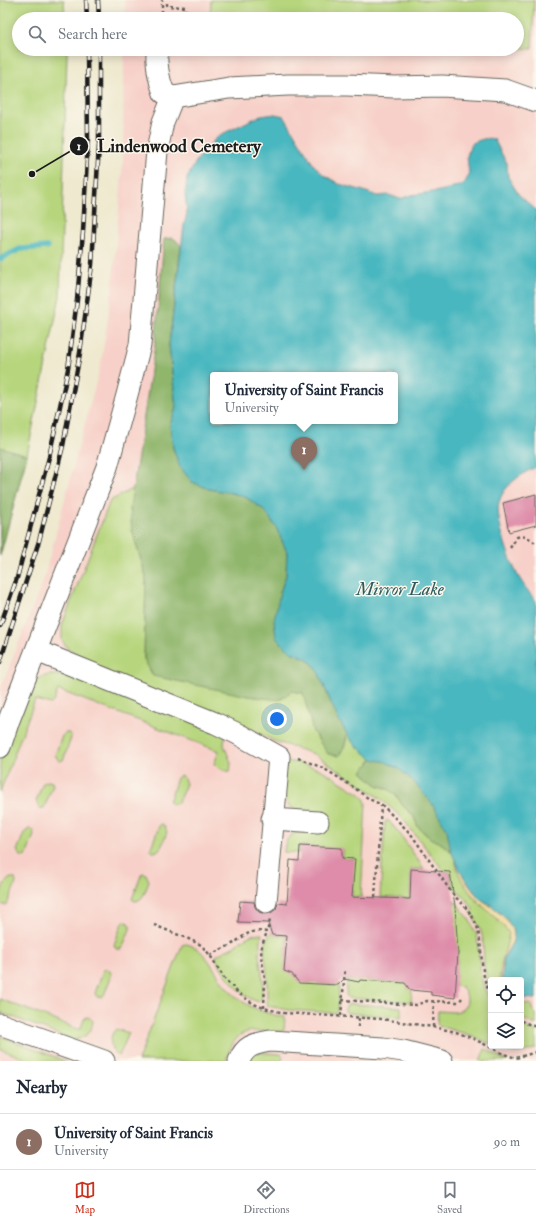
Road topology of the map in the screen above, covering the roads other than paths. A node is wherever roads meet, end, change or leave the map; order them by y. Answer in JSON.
{"nodes":[{"id":1,"x":156,"y":56,"type":"edge"},
{"id":2,"x":173,"y":97,"type":"junction"},
{"id":3,"x":536,"y":101,"type":"edge"},
{"id":4,"x":37,"y":651,"type":"junction"},
{"id":5,"x":0,"y":747,"type":"edge"},
{"id":6,"x":272,"y":819,"type":"junction"},
{"id":7,"x":318,"y":822,"type":"dead end"},
{"id":8,"x":268,"y":910,"type":"road end"},
{"id":9,"x":0,"y":1024,"type":"edge"},
{"id":10,"x":104,"y":1061,"type":"edge"},
{"id":11,"x":239,"y":1061,"type":"edge"},
{"id":12,"x":442,"y":1061,"type":"edge"}],
"edges":[{"from":1,"to":2,"type":"lane"},
{"from":2,"to":3,"type":"lane"},
{"from":2,"to":4,"type":"lane"},
{"from":4,"to":5,"type":"lane"},
{"from":4,"to":6,"type":"lane"},
{"from":6,"to":7,"type":"lane"},
{"from":6,"to":8,"type":"lane"},
{"from":9,"to":10,"type":"lane"},
{"from":11,"to":12,"type":"lane"}]}
